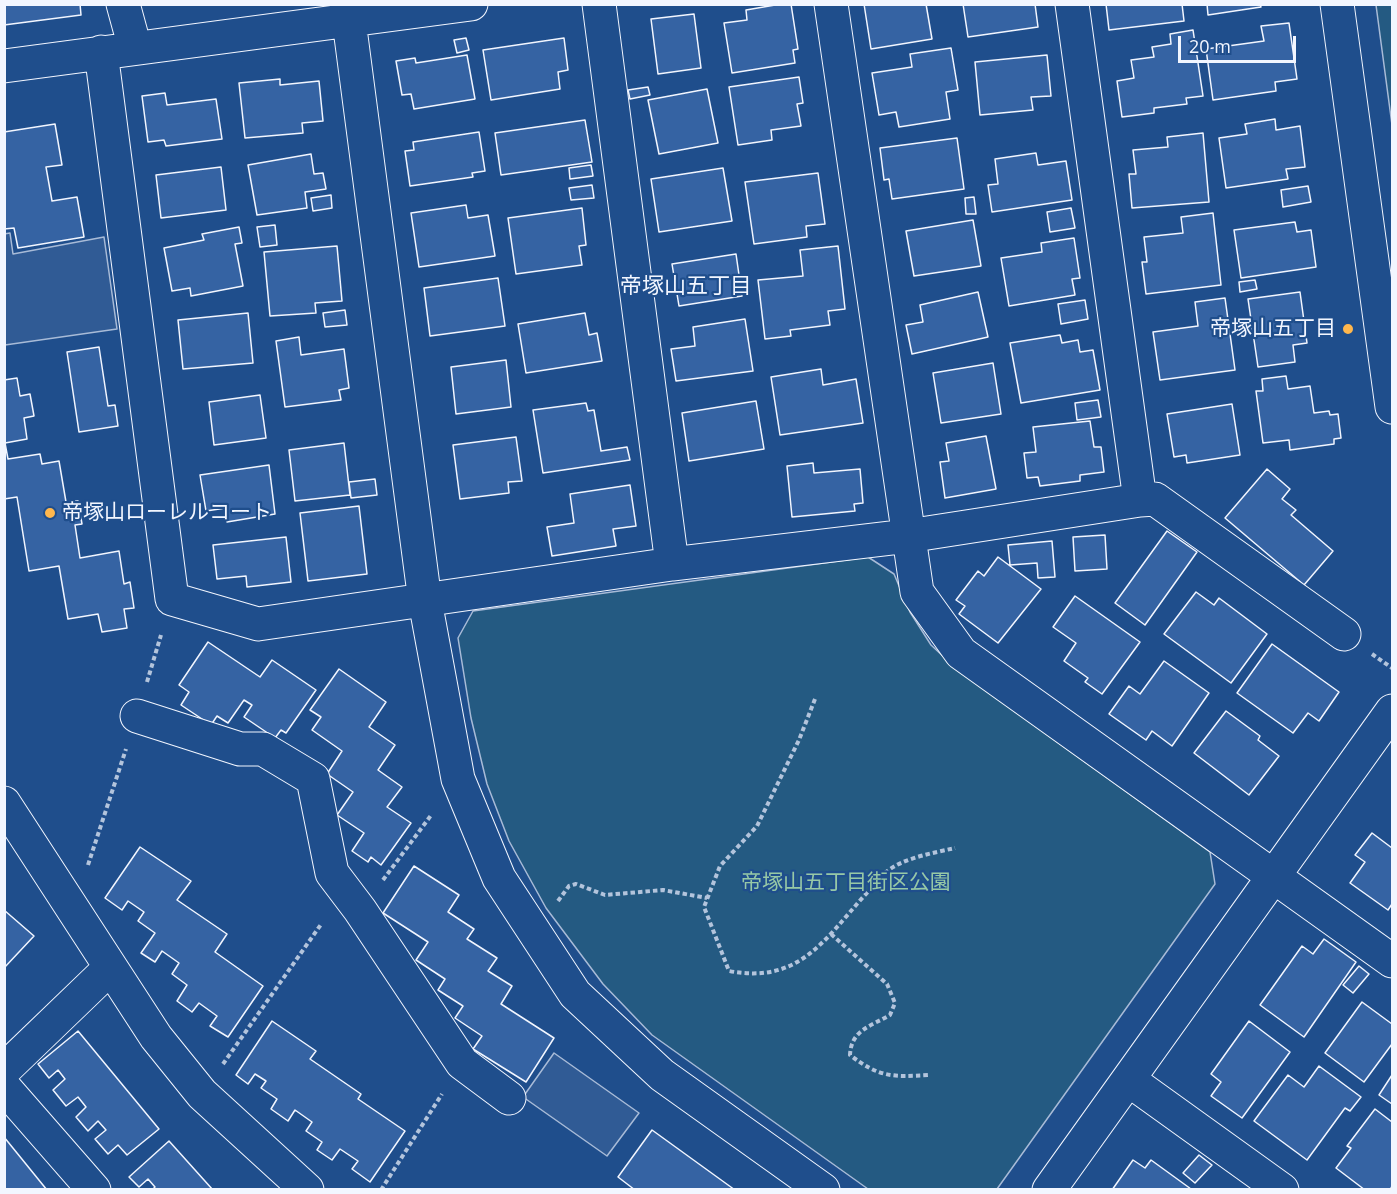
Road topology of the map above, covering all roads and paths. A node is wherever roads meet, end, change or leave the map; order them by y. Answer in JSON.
{"nodes":[{"id":1,"x":123,"y":4,"type":"edge"},
{"id":2,"x":471,"y":4,"type":"edge"},
{"id":3,"x":599,"y":4,"type":"edge"},
{"id":4,"x":831,"y":4,"type":"edge"},
{"id":5,"x":1072,"y":4,"type":"edge"},
{"id":6,"x":1337,"y":4,"type":"edge"},
{"id":7,"x":349,"y":21,"type":"junction"},
{"id":8,"x":135,"y":48,"type":"junction"},
{"id":9,"x":101,"y":52,"type":"junction"},
{"id":10,"x":4,"y":66,"type":"edge"},
{"id":11,"x":1380,"y":220,"type":"edge"},
{"id":12,"x":1392,"y":407,"type":"edge"},
{"id":13,"x":1140,"y":500,"type":"junction"},
{"id":14,"x":908,"y":536,"type":"junction"},
{"id":15,"x":672,"y":564,"type":"junction"},
{"id":16,"x":172,"y":599,"type":"junction"},
{"id":17,"x":426,"y":601,"type":"junction"},
{"id":18,"x":1344,"y":634,"type":"dead end"},
{"id":19,"x":815,"y":699,"type":"dead end"},
{"id":20,"x":1392,"y":711,"type":"edge"},
{"id":21,"x":137,"y":716,"type":"junction"},
{"id":22,"x":458,"y":779,"type":"junction"},
{"id":23,"x":4,"y":803,"type":"edge"},
{"id":24,"x":955,"y":848,"type":"dead end"},
{"id":25,"x":1273,"y":875,"type":"junction"},
{"id":26,"x":707,"y":898,"type":"junction"},
{"id":27,"x":352,"y":900,"type":"junction"},
{"id":28,"x":73,"y":910,"type":"junction"},
{"id":29,"x":551,"y":910,"type":"dead end"},
{"id":30,"x":831,"y":934,"type":"junction"},
{"id":31,"x":1392,"y":961,"type":"edge"},
{"id":32,"x":110,"y":968,"type":"junction"},
{"id":33,"x":462,"y":1063,"type":"junction"},
{"id":34,"x":4,"y":1070,"type":"edge"},
{"id":35,"x":929,"y":1075,"type":"dead end"},
{"id":36,"x":1129,"y":1080,"type":"junction"},
{"id":37,"x":4,"y":1088,"type":"edge"},
{"id":38,"x":202,"y":1094,"type":"junction"},
{"id":39,"x":509,"y":1098,"type":"dead end"},
{"id":40,"x":94,"y":1190,"type":"edge"},
{"id":41,"x":308,"y":1190,"type":"edge"},
{"id":42,"x":381,"y":1190,"type":"edge"},
{"id":43,"x":823,"y":1190,"type":"edge"},
{"id":44,"x":1049,"y":1190,"type":"edge"},
{"id":45,"x":1282,"y":1190,"type":"edge"}],
"edges":[{"from":1,"to":8,"type":"street"},
{"from":2,"to":7,"type":"street"},
{"from":3,"to":15,"type":"street"},
{"from":4,"to":14,"type":"street"},
{"from":5,"to":13,"type":"street"},
{"from":6,"to":11,"type":"street"},
{"from":7,"to":8,"type":"street"},
{"from":7,"to":17,"type":"street"},
{"from":8,"to":9,"type":"street"},
{"from":9,"to":10,"type":"street"},
{"from":9,"to":16,"type":"street"},
{"from":11,"to":12,"type":"street"},
{"from":13,"to":14,"type":"street"},
{"from":13,"to":18,"type":"street"},
{"from":14,"to":15,"type":"street"},
{"from":14,"to":25,"type":"street"},
{"from":15,"to":17,"type":"street"},
{"from":16,"to":17,"type":"street"},
{"from":16,"to":21,"type":"path"},
{"from":17,"to":22,"type":"street"},
{"from":19,"to":26,"type":"path"},
{"from":20,"to":25,"type":"street"},
{"from":21,"to":27,"type":"street"},
{"from":21,"to":28,"type":"path"},
{"from":22,"to":27,"type":"path"},
{"from":22,"to":43,"type":"street"},
{"from":23,"to":28,"type":"street"},
{"from":24,"to":30,"type":"path"},
{"from":25,"to":31,"type":"street"},
{"from":25,"to":36,"type":"street"},
{"from":26,"to":29,"type":"path"},
{"from":26,"to":30,"type":"path"},
{"from":27,"to":33,"type":"street"},
{"from":27,"to":38,"type":"path"},
{"from":28,"to":32,"type":"street"},
{"from":30,"to":35,"type":"path"},
{"from":32,"to":34,"type":"street"},
{"from":32,"to":38,"type":"street"},
{"from":33,"to":39,"type":"street"},
{"from":33,"to":42,"type":"path"},
{"from":36,"to":44,"type":"street"},
{"from":36,"to":45,"type":"street"},
{"from":37,"to":40,"type":"street"},
{"from":38,"to":41,"type":"street"}]}
